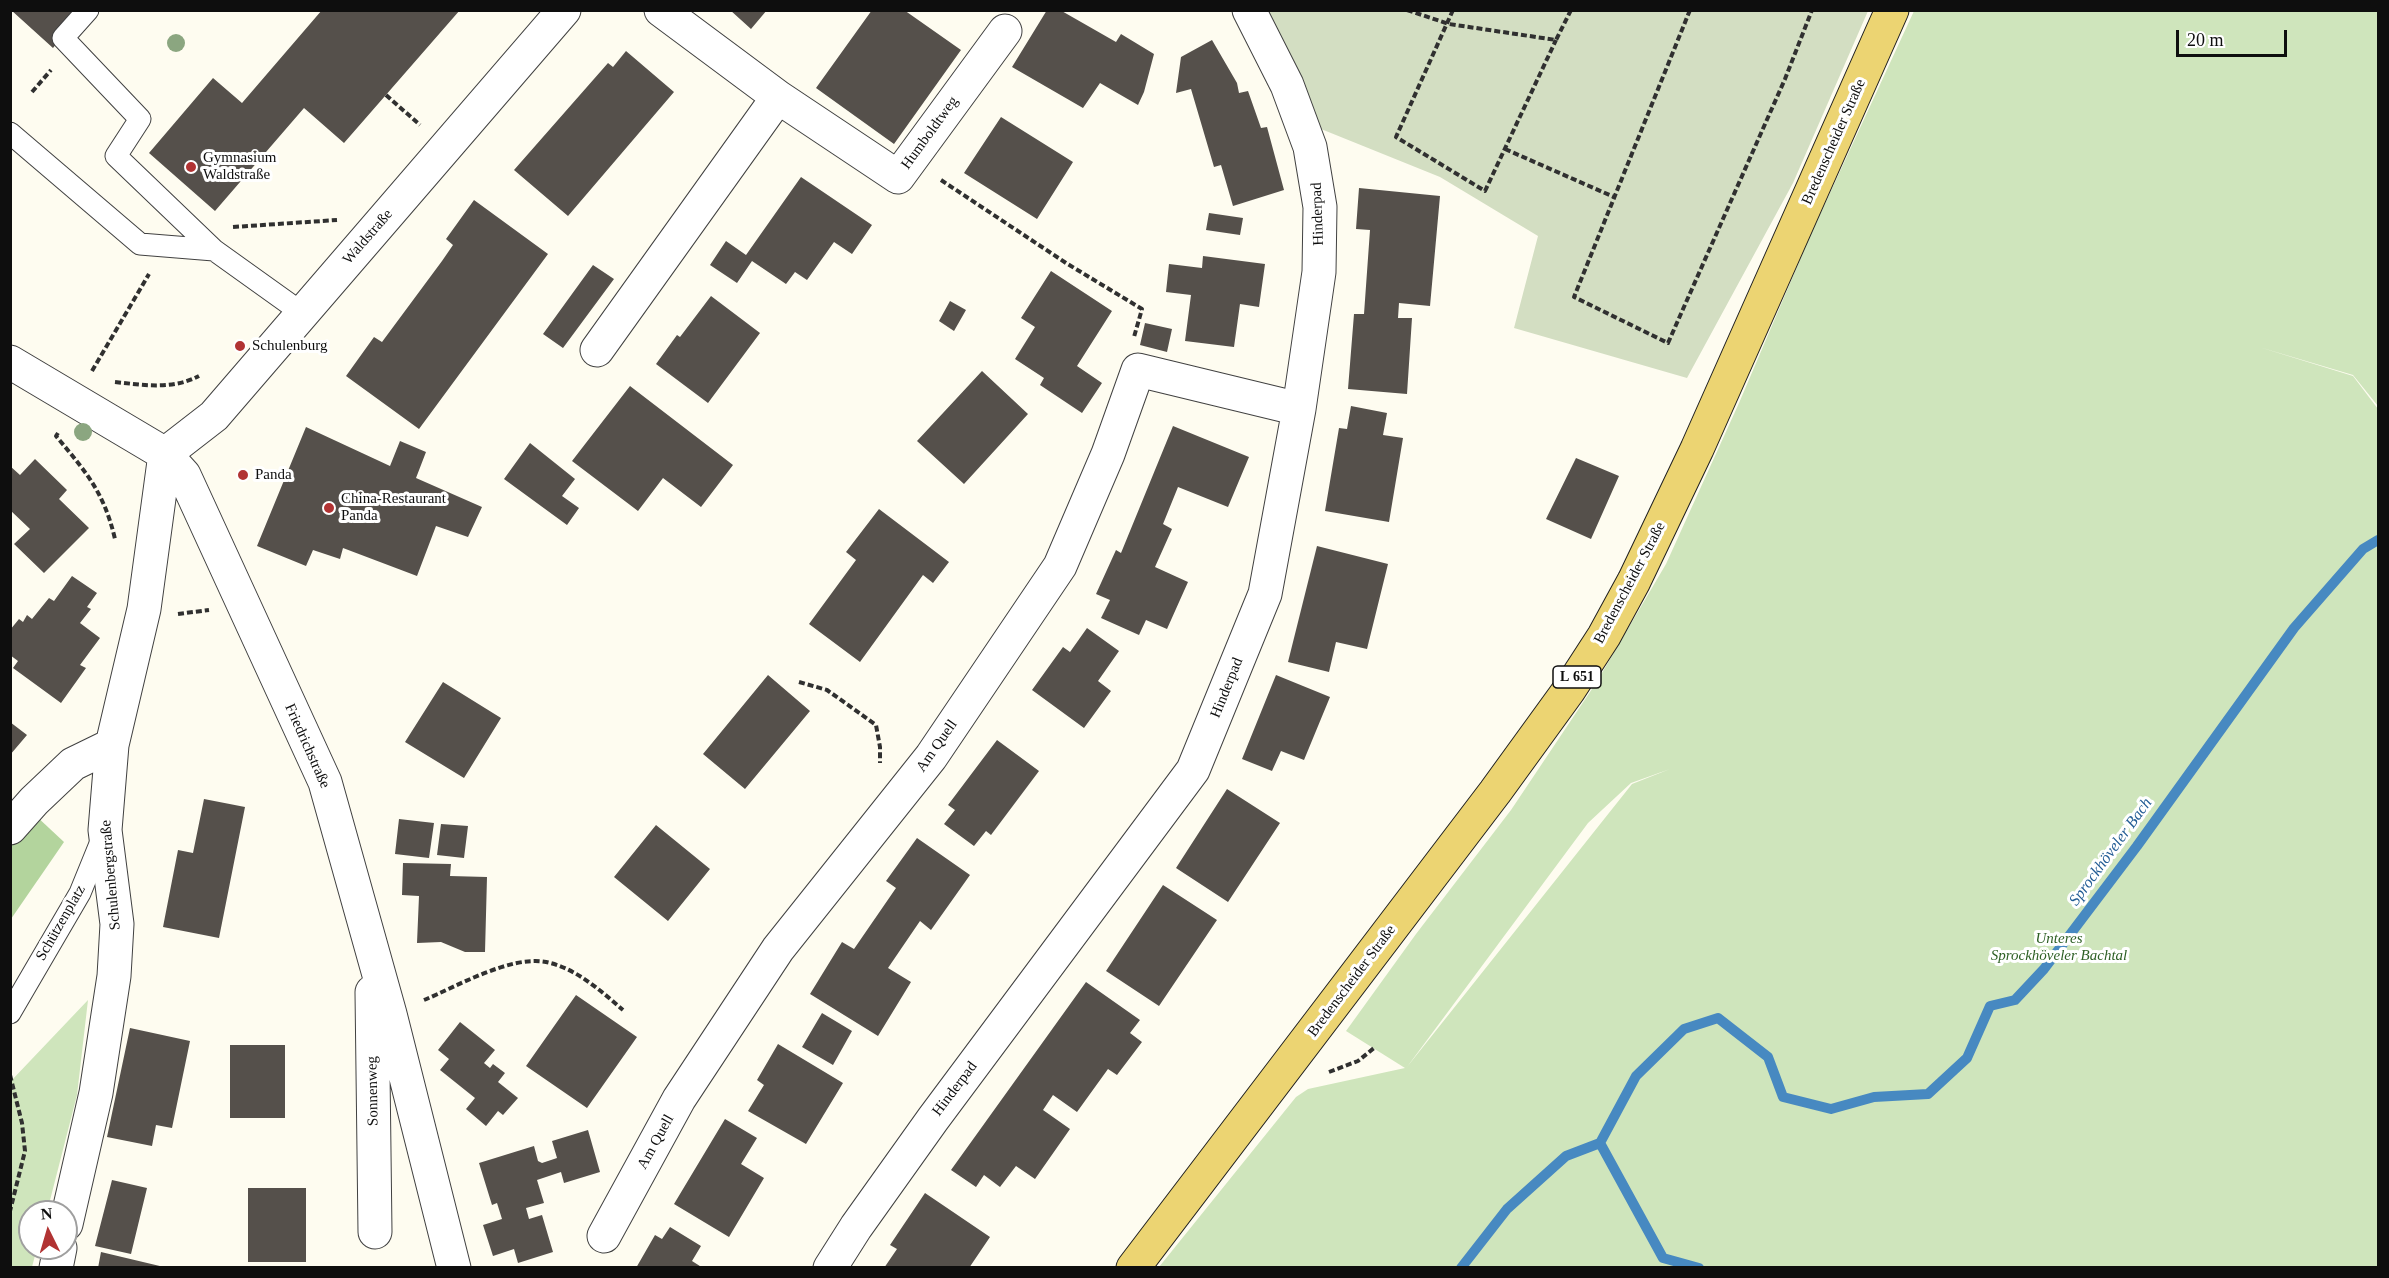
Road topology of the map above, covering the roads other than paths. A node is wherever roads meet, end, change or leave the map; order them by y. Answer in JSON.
{"nodes":[{"id":1,"x":88,"y":10,"type":"edge"},
{"id":2,"x":564,"y":10,"type":"edge"},
{"id":3,"x":661,"y":10,"type":"edge"},
{"id":4,"x":1249,"y":10,"type":"edge"},
{"id":5,"x":1892,"y":10,"type":"edge"},
{"id":6,"x":1005,"y":31,"type":"dead end"},
{"id":7,"x":778,"y":97,"type":"junction"},
{"id":8,"x":10,"y":133,"type":"edge"},
{"id":9,"x":214,"y":250,"type":"junction"},
{"id":10,"x":302,"y":313,"type":"junction"},
{"id":11,"x":597,"y":350,"type":"dead end"},
{"id":12,"x":10,"y":363,"type":"edge"},
{"id":13,"x":1299,"y":409,"type":"junction"},
{"id":14,"x":165,"y":454,"type":"junction"},
{"id":15,"x":112,"y":745,"type":"junction"},
{"id":16,"x":10,"y":828,"type":"edge"},
{"id":17,"x":105,"y":830,"type":"junction"},
{"id":18,"x":372,"y":951,"type":"junction"},
{"id":19,"x":10,"y":1013,"type":"edge"},
{"id":20,"x":71,"y":1200,"type":"edge"},
{"id":21,"x":375,"y":1232,"type":"dead end"},
{"id":22,"x":604,"y":1236,"type":"dead end"},
{"id":23,"x":454,"y":1268,"type":"edge"},
{"id":24,"x":830,"y":1268,"type":"edge"},
{"id":25,"x":1133,"y":1268,"type":"edge"}],
"edges":[{"from":1,"to":9,"type":"lane"},
{"from":2,"to":10,"type":"street","name":"Waldstraße"},
{"from":3,"to":7,"type":"street","name":"Humboldtweg"},
{"from":4,"to":13,"type":"street","name":"Hinderpad"},
{"from":5,"to":25,"type":"main road","name":"Bredenscheider Straße","number":"L 651"},
{"from":6,"to":7,"type":"street","name":"Humboldtweg"},
{"from":7,"to":11,"type":"street"},
{"from":8,"to":9,"type":"lane"},
{"from":9,"to":10,"type":"lane"},
{"from":10,"to":14,"type":"street","name":"Waldstraße"},
{"from":12,"to":14,"type":"street","name":"Friedrichstraße"},
{"from":13,"to":22,"type":"street","name":"Am Quell"},
{"from":13,"to":24,"type":"street","name":"Hinderpad"},
{"from":14,"to":15,"type":"street","name":"Schulenbergstraße"},
{"from":14,"to":18,"type":"street","name":"Friedrichstraße"},
{"from":15,"to":16,"type":"street"},
{"from":15,"to":17,"type":"street","name":"Schulenbergstraße"},
{"from":17,"to":19,"type":"lane","name":"Schützenplatz"},
{"from":17,"to":20,"type":"street","name":"Schulenbergstraße"},
{"from":18,"to":21,"type":"street","name":"Sonnenweg"},
{"from":18,"to":23,"type":"street","name":"Friedrichstraße"}]}
